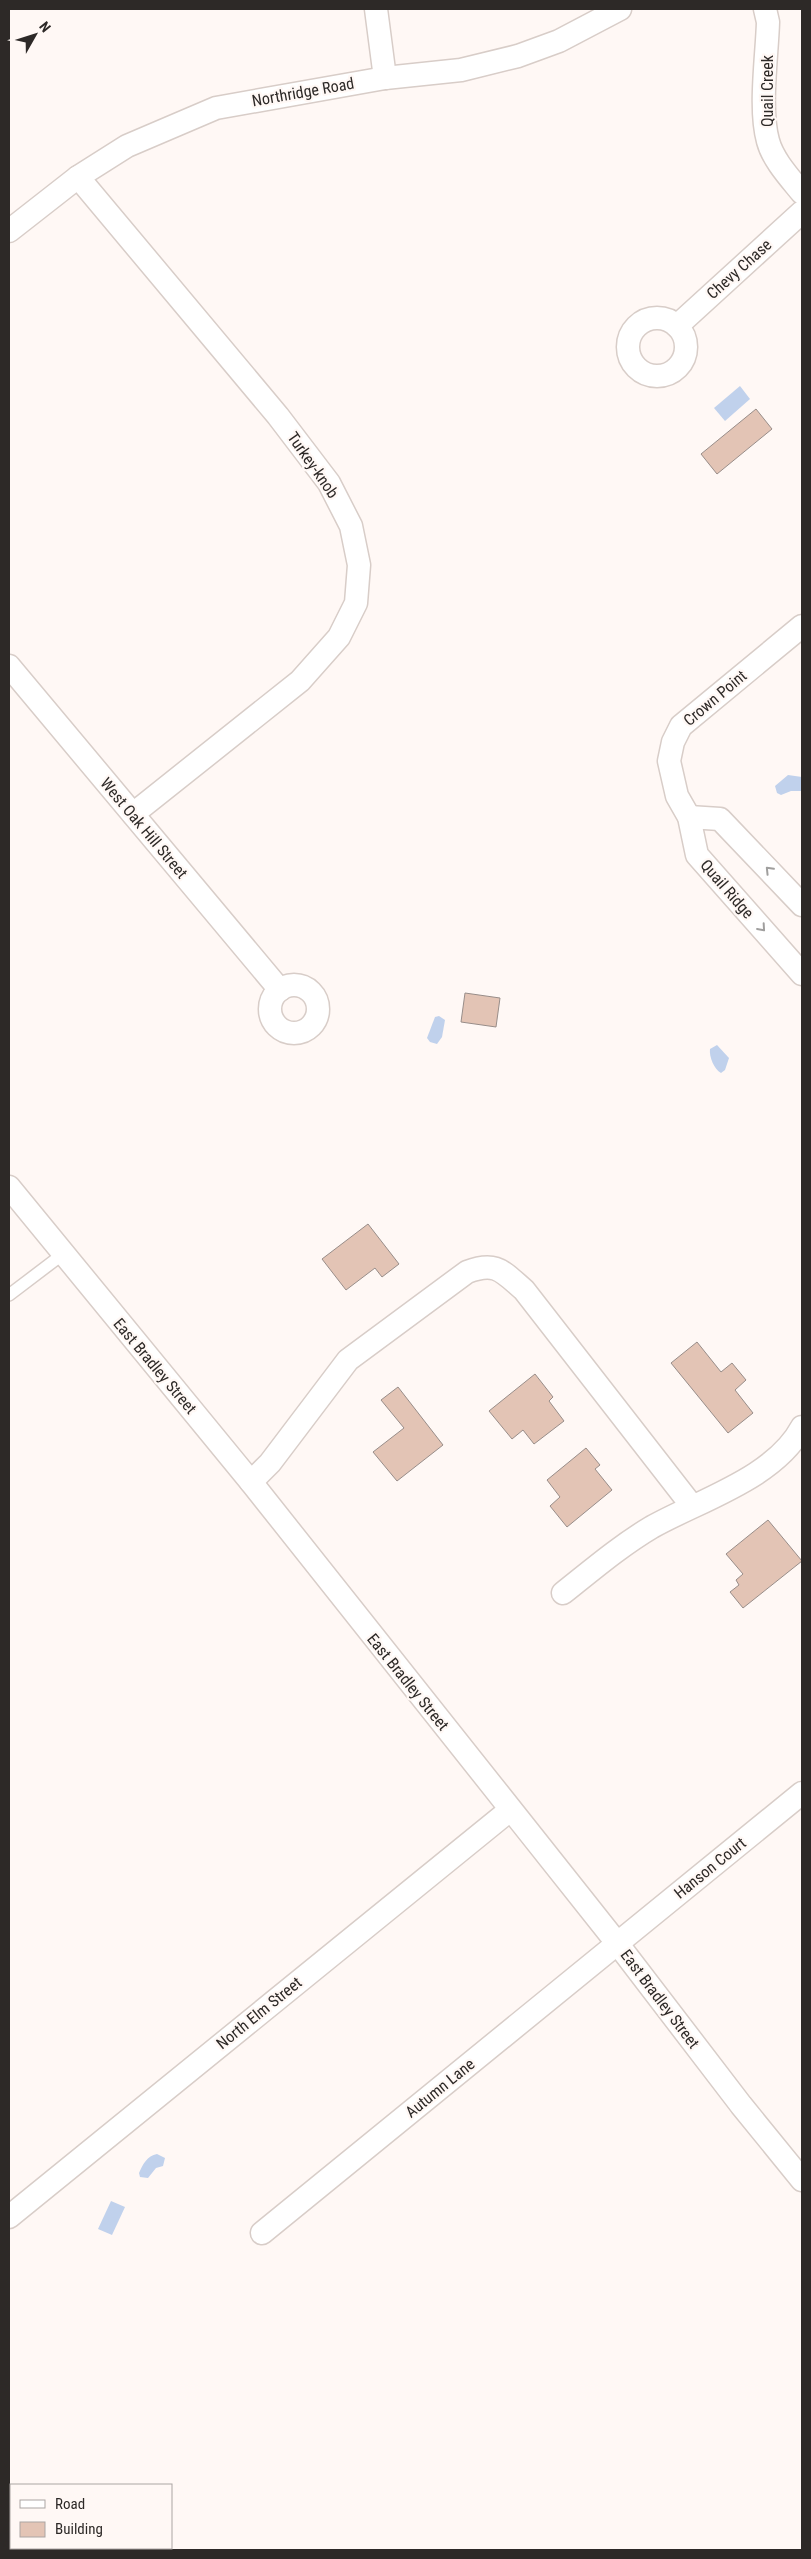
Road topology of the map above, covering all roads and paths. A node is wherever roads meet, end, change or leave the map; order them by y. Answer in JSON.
{"nodes":[{"id":1,"x":376,"y":9,"type":"edge"},
{"id":2,"x":620,"y":9,"type":"edge"},
{"id":3,"x":765,"y":9,"type":"edge"},
{"id":4,"x":385,"y":78,"type":"junction"},
{"id":5,"x":78,"y":177,"type":"junction"},
{"id":6,"x":802,"y":193,"type":"edge"},
{"id":7,"x":802,"y":212,"type":"edge"},
{"id":8,"x":9,"y":232,"type":"edge"},
{"id":9,"x":677,"y":326,"type":"dead end"},
{"id":10,"x":802,"y":626,"type":"edge"},
{"id":11,"x":9,"y":666,"type":"edge"},
{"id":12,"x":133,"y":814,"type":"junction"},
{"id":13,"x":689,"y":817,"type":"junction"},
{"id":14,"x":802,"y":906,"type":"edge"},
{"id":15,"x":802,"y":974,"type":"edge"},
{"id":16,"x":280,"y":990,"type":"dead end"},
{"id":17,"x":9,"y":1187,"type":"edge"},
{"id":18,"x":63,"y":1254,"type":"junction"},
{"id":19,"x":9,"y":1295,"type":"edge"},
{"id":20,"x":802,"y":1427,"type":"edge"},
{"id":21,"x":251,"y":1482,"type":"junction"},
{"id":22,"x":692,"y":1506,"type":"junction"},
{"id":23,"x":563,"y":1593,"type":"dead end"},
{"id":24,"x":802,"y":1793,"type":"edge"},
{"id":25,"x":510,"y":1810,"type":"junction"},
{"id":26,"x":617,"y":1943,"type":"junction"},
{"id":27,"x":802,"y":2180,"type":"edge"},
{"id":28,"x":9,"y":2217,"type":"edge"},
{"id":29,"x":262,"y":2233,"type":"dead end"}],
"edges":[{"from":1,"to":4,"type":"street"},
{"from":2,"to":4,"type":"street","name":"Northridge Road"},
{"from":3,"to":6,"type":"street","name":"Quail Creek"},
{"from":4,"to":5,"type":"street","name":"Northridge Road"},
{"from":5,"to":8,"type":"street","name":"Northridge Road"},
{"from":5,"to":12,"type":"street","name":"Turkey-knob"},
{"from":7,"to":9,"type":"street","name":"Chevy Chase"},
{"from":10,"to":13,"type":"street","name":"Crown Point"},
{"from":11,"to":12,"type":"street","name":"West Oak Hill Street"},
{"from":12,"to":16,"type":"street","name":"West Oak Hill Street"},
{"from":14,"to":13,"type":"street","one_way":true},
{"from":13,"to":15,"type":"street","name":"Quail Ridge","one_way":true},
{"from":17,"to":18,"type":"street","name":"East Bradley Street"},
{"from":18,"to":19,"type":"lane"},
{"from":18,"to":21,"type":"street","name":"East Bradley Street"},
{"from":20,"to":22,"type":"street"},
{"from":21,"to":22,"type":"street"},
{"from":21,"to":25,"type":"street","name":"East Bradley Street"},
{"from":22,"to":23,"type":"street"},
{"from":24,"to":26,"type":"street","name":"Hanson Court"},
{"from":25,"to":26,"type":"street","name":"East Bradley Street"},
{"from":25,"to":28,"type":"street","name":"North Elm Street"},
{"from":26,"to":27,"type":"street","name":"East Bradley Street"},
{"from":26,"to":29,"type":"street","name":"Autumn Lane"}]}
